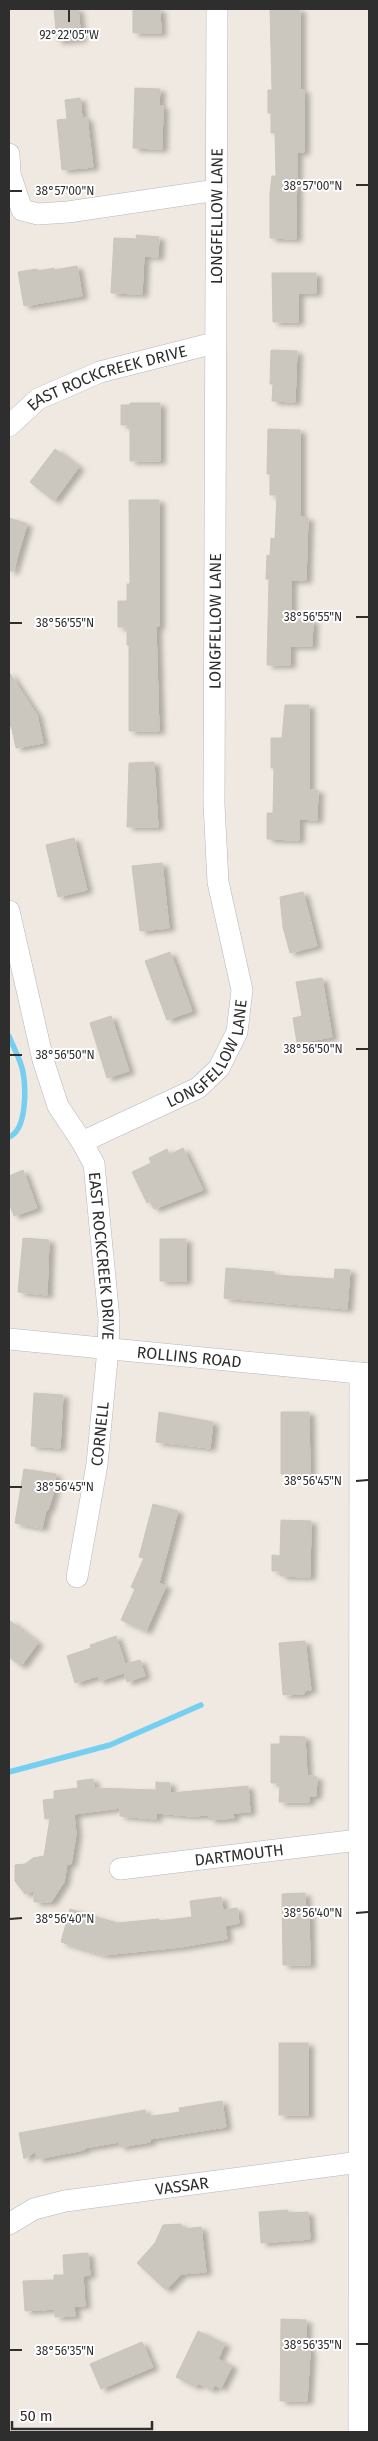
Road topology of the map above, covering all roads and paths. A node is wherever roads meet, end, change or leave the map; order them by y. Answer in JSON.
{"nodes":[{"id":1,"x":217,"y":9,"type":"edge"},
{"id":2,"x":9,"y":154,"type":"edge"},
{"id":3,"x":217,"y":190,"type":"junction"},
{"id":4,"x":214,"y":343,"type":"junction"},
{"id":5,"x":9,"y":426,"type":"edge"},
{"id":6,"x":9,"y":911,"type":"edge"},
{"id":7,"x":82,"y":1142,"type":"junction"},
{"id":8,"x":9,"y":1338,"type":"edge"},
{"id":9,"x":108,"y":1349,"type":"junction"},
{"id":10,"x":364,"y":1373,"type":"edge"},
{"id":11,"x":77,"y":1577,"type":"dead end"},
{"id":12,"x":358,"y":1840,"type":"junction"},
{"id":13,"x":120,"y":1869,"type":"dead end"},
{"id":14,"x":360,"y":2162,"type":"junction"},
{"id":15,"x":9,"y":2224,"type":"edge"},
{"id":16,"x":359,"y":2432,"type":"edge"}],
"edges":[{"from":1,"to":3,"type":"street","name":"LONGFELLOW LANE"},
{"from":2,"to":3,"type":"street"},
{"from":3,"to":4,"type":"street","name":"LONGFELLOW LANE"},
{"from":4,"to":5,"type":"street","name":"EAST ROCKCREEK DRIVE"},
{"from":4,"to":7,"type":"street","name":"LONGFELLOW LANE"},
{"from":6,"to":7,"type":"street","name":"EAST ROCKCREEK DRIVE"},
{"from":7,"to":9,"type":"street","name":"EAST ROCKCREEK DRIVE"},
{"from":8,"to":9,"type":"street","name":"ROLLINS ROAD"},
{"from":9,"to":10,"type":"street","name":"ROLLINS ROAD"},
{"from":9,"to":11,"type":"street","name":"CORNELL"},
{"from":10,"to":12,"type":"street"},
{"from":12,"to":13,"type":"street","name":"DARTMOUTH"},
{"from":12,"to":14,"type":"street"},
{"from":14,"to":15,"type":"street","name":"VASSAR"},
{"from":14,"to":16,"type":"street"}]}
